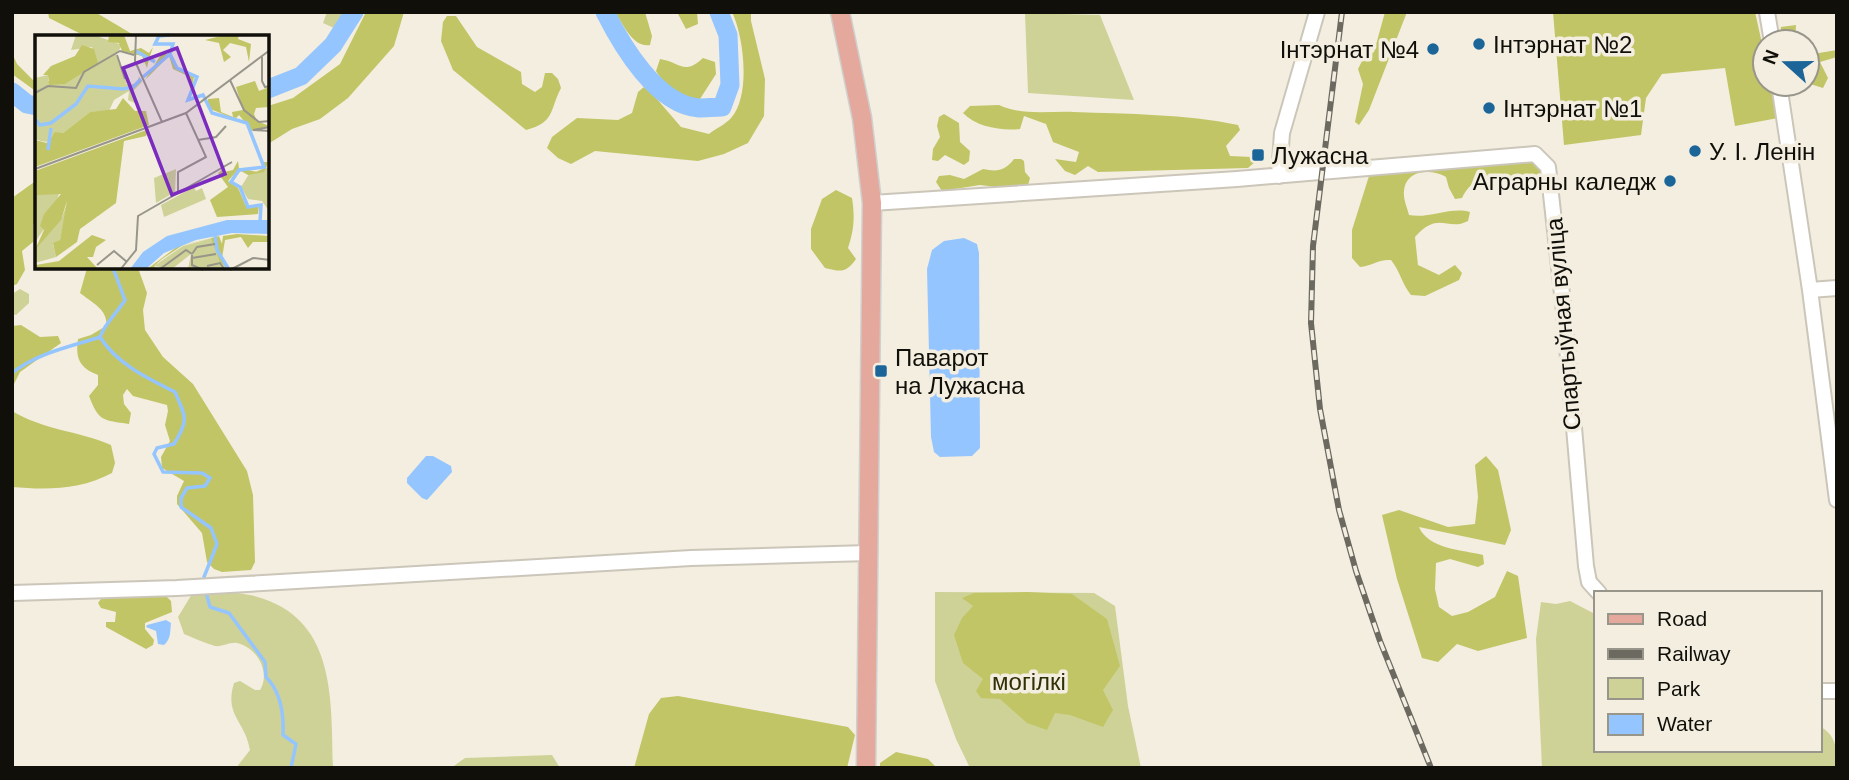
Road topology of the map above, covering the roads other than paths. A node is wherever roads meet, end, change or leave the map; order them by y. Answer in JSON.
{"nodes":[{"id":1,"x":840,"y":12,"type":"edge"},
{"id":2,"x":1317,"y":12,"type":"edge"},
{"id":3,"x":1781,"y":98,"type":"edge"},
{"id":4,"x":1279,"y":176,"type":"junction"},
{"id":5,"x":872,"y":203,"type":"junction"},
{"id":6,"x":1837,"y":288,"type":"edge"},
{"id":7,"x":1810,"y":290,"type":"junction"},
{"id":8,"x":1837,"y":500,"type":"edge"},
{"id":9,"x":869,"y":553,"type":"junction"},
{"id":10,"x":1597,"y":591,"type":"edge"},
{"id":11,"x":12,"y":593,"type":"edge"},
{"id":12,"x":866,"y":768,"type":"edge"}],
"edges":[{"from":1,"to":5,"type":"main road"},
{"from":2,"to":4,"type":"street"},
{"from":3,"to":7,"type":"street"},
{"from":4,"to":5,"type":"street","name":"Спартыўная вуліца"},
{"from":4,"to":10,"type":"street","name":"Спартыўная вуліца"},
{"from":5,"to":9,"type":"main road"},
{"from":6,"to":7,"type":"street"},
{"from":7,"to":8,"type":"street"},
{"from":9,"to":11,"type":"street"},
{"from":9,"to":12,"type":"main road"}]}
